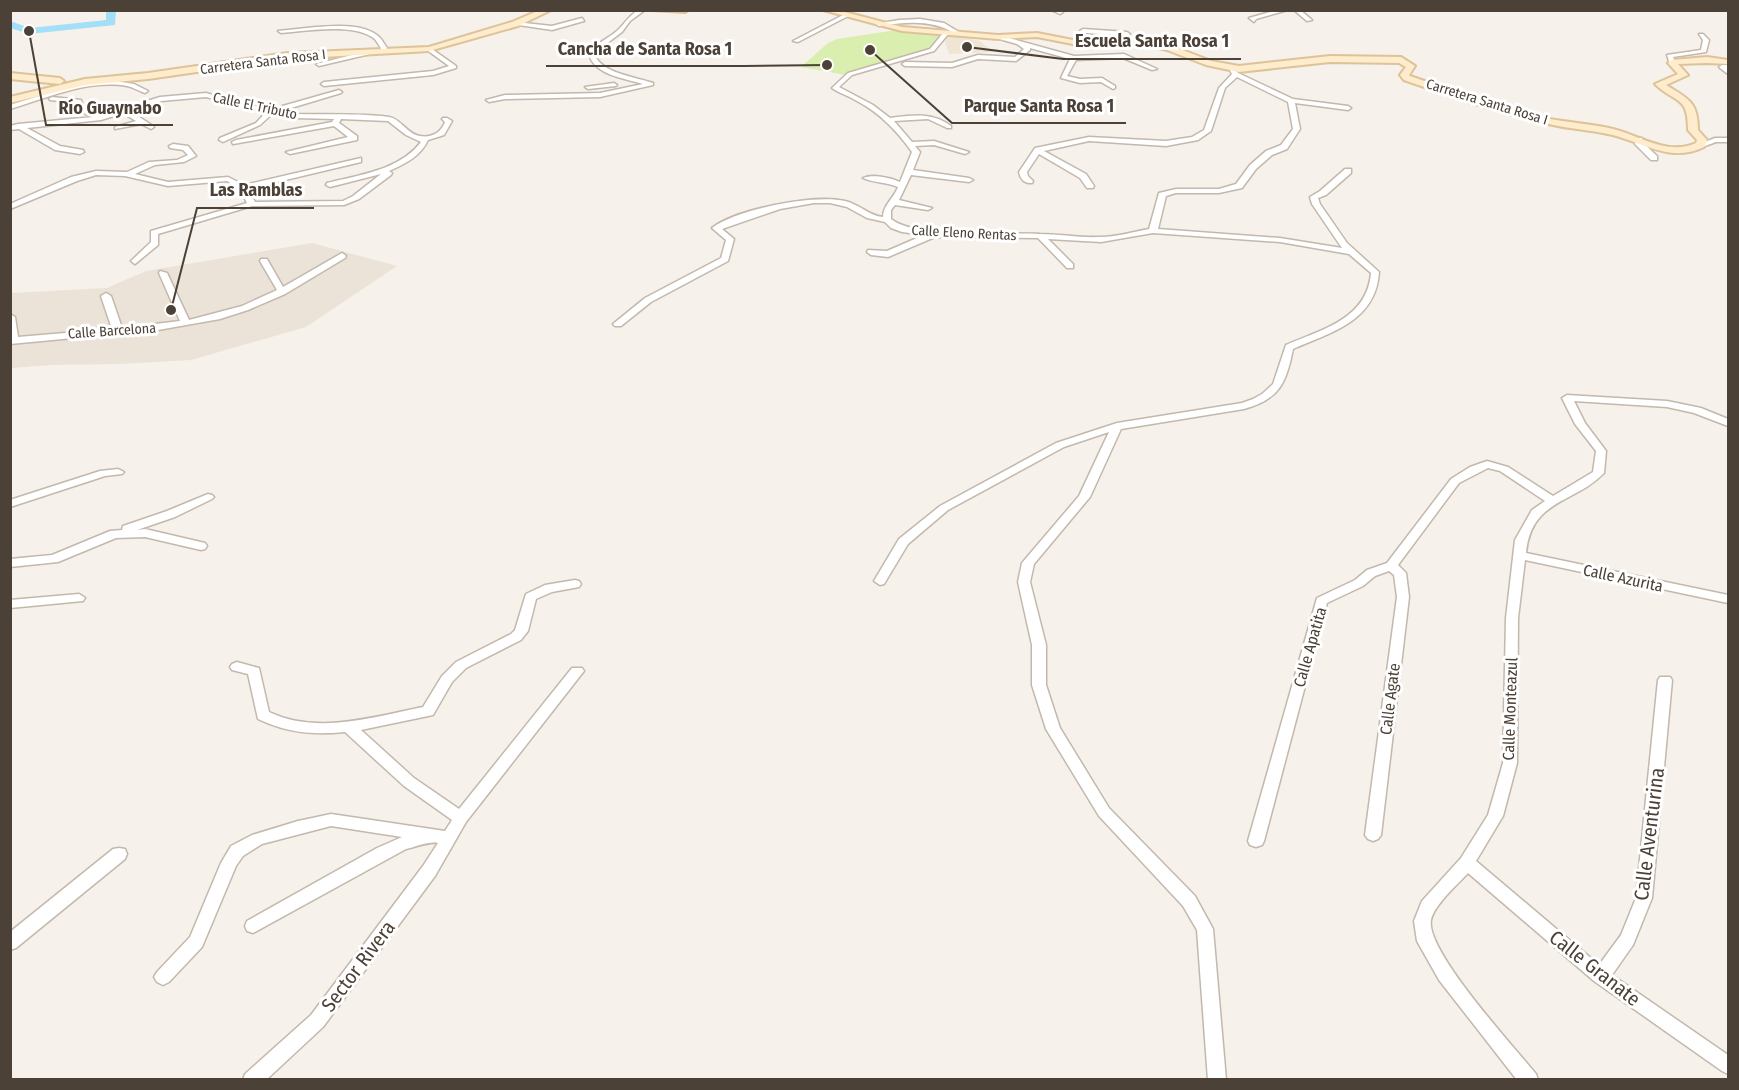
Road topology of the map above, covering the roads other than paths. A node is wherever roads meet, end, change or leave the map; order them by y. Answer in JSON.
{"nodes":[{"id":1,"x":548,"y":10,"type":"edge"},
{"id":2,"x":643,"y":10,"type":"edge"},
{"id":3,"x":656,"y":10,"type":"edge"},
{"id":4,"x":685,"y":10,"type":"edge"},
{"id":5,"x":826,"y":10,"type":"edge"},
{"id":6,"x":1053,"y":10,"type":"edge"},
{"id":7,"x":1286,"y":10,"type":"edge"},
{"id":8,"x":1296,"y":10,"type":"edge"},
{"id":9,"x":1060,"y":12,"type":"dead end"},
{"id":10,"x":847,"y":15,"type":"junction"},
{"id":11,"x":582,"y":20,"type":"dead end"},
{"id":12,"x":1254,"y":20,"type":"dead end"},
{"id":13,"x":1309,"y":20,"type":"dead end"},
{"id":14,"x":515,"y":24,"type":"junction"},
{"id":15,"x":879,"y":24,"type":"junction"},
{"id":16,"x":281,"y":31,"type":"dead end"},
{"id":17,"x":946,"y":33,"type":"junction"},
{"id":18,"x":959,"y":34,"type":"junction"},
{"id":19,"x":1127,"y":34,"type":"dead end"},
{"id":20,"x":1701,"y":35,"type":"dead end"},
{"id":21,"x":998,"y":37,"type":"junction"},
{"id":22,"x":796,"y":40,"type":"dead end"},
{"id":23,"x":1016,"y":43,"type":"junction"},
{"id":24,"x":1082,"y":43,"type":"junction"},
{"id":25,"x":429,"y":49,"type":"junction"},
{"id":26,"x":377,"y":52,"type":"junction"},
{"id":27,"x":1074,"y":58,"type":"junction"},
{"id":28,"x":1728,"y":62,"type":"edge"},
{"id":29,"x":889,"y":63,"type":"junction"},
{"id":30,"x":1672,"y":63,"type":"junction"},
{"id":31,"x":319,"y":64,"type":"dead end"},
{"id":32,"x":1728,"y":67,"type":"edge"},
{"id":33,"x":1154,"y":69,"type":"dead end"},
{"id":34,"x":1233,"y":71,"type":"junction"},
{"id":35,"x":1728,"y":72,"type":"edge"},
{"id":36,"x":10,"y":80,"type":"edge"},
{"id":37,"x":85,"y":82,"type":"junction"},
{"id":38,"x":651,"y":82,"type":"junction"},
{"id":39,"x":324,"y":84,"type":"dead end"},
{"id":40,"x":588,"y":87,"type":"dead end"},
{"id":41,"x":1113,"y":87,"type":"dead end"},
{"id":42,"x":145,"y":91,"type":"dead end"},
{"id":43,"x":339,"y":92,"type":"dead end"},
{"id":44,"x":17,"y":95,"type":"edge"},
{"id":45,"x":489,"y":100,"type":"dead end"},
{"id":46,"x":1291,"y":101,"type":"junction"},
{"id":47,"x":1348,"y":108,"type":"dead end"},
{"id":48,"x":125,"y":111,"type":"junction"},
{"id":49,"x":270,"y":112,"type":"junction"},
{"id":50,"x":101,"y":118,"type":"junction"},
{"id":51,"x":445,"y":119,"type":"dead end"},
{"id":52,"x":890,"y":120,"type":"junction"},
{"id":53,"x":142,"y":121,"type":"junction"},
{"id":54,"x":337,"y":121,"type":"junction"},
{"id":55,"x":14,"y":127,"type":"edge"},
{"id":56,"x":151,"y":127,"type":"dead end"},
{"id":57,"x":949,"y":128,"type":"dead end"},
{"id":58,"x":117,"y":129,"type":"dead end"},
{"id":59,"x":422,"y":139,"type":"junction"},
{"id":60,"x":223,"y":140,"type":"dead end"},
{"id":61,"x":1639,"y":140,"type":"junction"},
{"id":62,"x":1728,"y":140,"type":"edge"},
{"id":63,"x":236,"y":142,"type":"dead end"},
{"id":64,"x":910,"y":144,"type":"junction"},
{"id":65,"x":173,"y":146,"type":"dead end"},
{"id":66,"x":1694,"y":148,"type":"junction"},
{"id":67,"x":1038,"y":150,"type":"junction"},
{"id":68,"x":80,"y":152,"type":"dead end"},
{"id":69,"x":290,"y":152,"type":"dead end"},
{"id":70,"x":965,"y":152,"type":"dead end"},
{"id":71,"x":1654,"y":158,"type":"dead end"},
{"id":72,"x":358,"y":160,"type":"dead end"},
{"id":73,"x":1348,"y":171,"type":"dead end"},
{"id":74,"x":909,"y":172,"type":"junction"},
{"id":75,"x":128,"y":175,"type":"junction"},
{"id":76,"x":867,"y":178,"type":"dead end"},
{"id":77,"x":969,"y":180,"type":"dead end"},
{"id":78,"x":1029,"y":181,"type":"dead end"},
{"id":79,"x":330,"y":185,"type":"dead end"},
{"id":80,"x":903,"y":186,"type":"junction"},
{"id":81,"x":1090,"y":186,"type":"dead end"},
{"id":82,"x":243,"y":188,"type":"junction"},
{"id":83,"x":252,"y":204,"type":"junction"},
{"id":84,"x":10,"y":207,"type":"edge"},
{"id":85,"x":887,"y":220,"type":"junction"},
{"id":86,"x":1153,"y":231,"type":"junction"},
{"id":87,"x":933,"y":234,"type":"junction"},
{"id":88,"x":1040,"y":236,"type":"junction"},
{"id":89,"x":871,"y":252,"type":"dead end"},
{"id":90,"x":1352,"y":252,"type":"junction"},
{"id":91,"x":342,"y":256,"type":"dead end"},
{"id":92,"x":135,"y":261,"type":"dead end"},
{"id":93,"x":264,"y":261,"type":"dead end"},
{"id":94,"x":1070,"y":266,"type":"dead end"},
{"id":95,"x":163,"y":273,"type":"dead end"},
{"id":96,"x":282,"y":292,"type":"junction"},
{"id":97,"x":106,"y":296,"type":"dead end"},
{"id":98,"x":10,"y":316,"type":"edge"},
{"id":99,"x":186,"y":323,"type":"junction"},
{"id":100,"x":618,"y":324,"type":"dead end"},
{"id":101,"x":118,"y":332,"type":"junction"},
{"id":102,"x":12,"y":341,"type":"edge"},
{"id":103,"x":1728,"y":423,"type":"edge"},
{"id":104,"x":1117,"y":426,"type":"junction"},
{"id":105,"x":118,"y":472,"type":"dead end"},
{"id":106,"x":208,"y":497,"type":"dead end"},
{"id":107,"x":1553,"y":501,"type":"junction"},
{"id":108,"x":10,"y":504,"type":"edge"},
{"id":109,"x":114,"y":534,"type":"junction"},
{"id":110,"x":201,"y":546,"type":"dead end"},
{"id":111,"x":1519,"y":555,"type":"junction"},
{"id":112,"x":10,"y":563,"type":"edge"},
{"id":113,"x":1392,"y":566,"type":"junction"},
{"id":114,"x":880,"y":581,"type":"dead end"},
{"id":115,"x":575,"y":584,"type":"dead end"},
{"id":116,"x":79,"y":598,"type":"dead end"},
{"id":117,"x":1728,"y":599,"type":"edge"},
{"id":118,"x":10,"y":604,"type":"edge"},
{"id":119,"x":237,"y":667,"type":"dead end"},
{"id":120,"x":577,"y":671,"type":"dead end"},
{"id":121,"x":1665,"y":680,"type":"dead end"},
{"id":122,"x":347,"y":726,"type":"junction"},
{"id":123,"x":461,"y":818,"type":"junction"},
{"id":124,"x":1373,"y":835,"type":"dead end"},
{"id":125,"x":448,"y":838,"type":"junction"},
{"id":126,"x":1256,"y":842,"type":"dead end"},
{"id":127,"x":119,"y":854,"type":"dead end"},
{"id":128,"x":1467,"y":863,"type":"junction"},
{"id":129,"x":253,"y":926,"type":"dead end"},
{"id":130,"x":10,"y":943,"type":"edge"},
{"id":131,"x":163,"y":976,"type":"dead end"},
{"id":132,"x":1600,"y":976,"type":"junction"},
{"id":133,"x":1728,"y":1065,"type":"edge"},
{"id":134,"x":252,"y":1080,"type":"edge"},
{"id":135,"x":1217,"y":1080,"type":"edge"},
{"id":136,"x":1529,"y":1080,"type":"edge"}],
"edges":[{"from":1,"to":14,"type":"street","name":"Carretera Santa Rosa I"},
{"from":2,"to":38,"type":"street"},
{"from":3,"to":4,"type":"street"},
{"from":5,"to":10,"type":"street","name":"Carretera Santa Rosa I"},
{"from":6,"to":9,"type":"street"},
{"from":7,"to":12,"type":"street"},
{"from":8,"to":13,"type":"street"},
{"from":10,"to":15,"type":"street","name":"Carretera Santa Rosa I"},
{"from":10,"to":22,"type":"street"},
{"from":11,"to":14,"type":"street"},
{"from":14,"to":25,"type":"street","name":"Carretera Santa Rosa I"},
{"from":15,"to":17,"type":"street","name":"Carretera Santa Rosa I"},
{"from":15,"to":18,"type":"street"},
{"from":16,"to":26,"type":"street"},
{"from":17,"to":18,"type":"street","name":"Carretera Santa Rosa I"},
{"from":17,"to":29,"type":"street"},
{"from":18,"to":21,"type":"street","name":"Carretera Santa Rosa I"},
{"from":19,"to":24,"type":"street"},
{"from":20,"to":30,"type":"street"},
{"from":21,"to":23,"type":"street"},
{"from":21,"to":24,"type":"street","name":"Carretera Santa Rosa I"},
{"from":23,"to":27,"type":"street"},
{"from":23,"to":29,"type":"street"},
{"from":24,"to":34,"type":"street","name":"Carretera Santa Rosa I"},
{"from":25,"to":26,"type":"street","name":"Carretera Santa Rosa I"},
{"from":25,"to":39,"type":"street"},
{"from":26,"to":31,"type":"street"},
{"from":26,"to":37,"type":"street","name":"Carretera Santa Rosa I"},
{"from":27,"to":33,"type":"street"},
{"from":27,"to":41,"type":"street"},
{"from":28,"to":30,"type":"street"},
{"from":29,"to":52,"type":"street"},
{"from":30,"to":66,"type":"street"},
{"from":32,"to":35,"type":"street"},
{"from":34,"to":46,"type":"street"},
{"from":34,"to":61,"type":"street","name":"Carretera Santa Rosa I"},
{"from":34,"to":67,"type":"street"},
{"from":36,"to":37,"type":"street"},
{"from":36,"to":44,"type":"street"},
{"from":37,"to":44,"type":"street","name":"Carretera Santa Rosa I"},
{"from":37,"to":44,"type":"street"},
{"from":38,"to":40,"type":"street"},
{"from":38,"to":45,"type":"street"},
{"from":42,"to":44,"type":"street"},
{"from":43,"to":49,"type":"street"},
{"from":44,"to":50,"type":"street"},
{"from":46,"to":47,"type":"street"},
{"from":46,"to":86,"type":"street"},
{"from":48,"to":49,"type":"street","name":"Calle El Tributo"},
{"from":48,"to":50,"type":"street","name":"Calle El Tributo"},
{"from":48,"to":53,"type":"street"},
{"from":49,"to":54,"type":"street","name":"Calle El Tributo"},
{"from":49,"to":60,"type":"street"},
{"from":50,"to":55,"type":"street","name":"Calle El Tributo"},
{"from":51,"to":59,"type":"street"},
{"from":52,"to":57,"type":"street"},
{"from":52,"to":64,"type":"street"},
{"from":53,"to":56,"type":"street"},
{"from":53,"to":58,"type":"street"},
{"from":54,"to":59,"type":"street","name":"Calle El Tributo"},
{"from":54,"to":63,"type":"street"},
{"from":54,"to":69,"type":"street"},
{"from":55,"to":68,"type":"street"},
{"from":59,"to":79,"type":"street"},
{"from":59,"to":83,"type":"street"},
{"from":61,"to":66,"type":"street","name":"Carretera Santa Rosa I"},
{"from":61,"to":71,"type":"street"},
{"from":62,"to":66,"type":"street"},
{"from":64,"to":70,"type":"street"},
{"from":64,"to":74,"type":"street"},
{"from":65,"to":75,"type":"street"},
{"from":67,"to":78,"type":"street"},
{"from":67,"to":81,"type":"street"},
{"from":72,"to":82,"type":"street"},
{"from":73,"to":90,"type":"street"},
{"from":74,"to":77,"type":"street"},
{"from":74,"to":80,"type":"street"},
{"from":75,"to":82,"type":"street"},
{"from":75,"to":84,"type":"street"},
{"from":76,"to":80,"type":"street"},
{"from":80,"to":85,"type":"street"},
{"from":82,"to":83,"type":"street"},
{"from":83,"to":92,"type":"street"},
{"from":85,"to":87,"type":"street","name":"Calle Eleno Rentas"},
{"from":85,"to":100,"type":"street","name":"Calle Eleno Rentas"},
{"from":86,"to":88,"type":"street","name":"Calle Eleno Rentas"},
{"from":86,"to":90,"type":"street","name":"Calle Eleno Rentas"},
{"from":87,"to":88,"type":"street","name":"Calle Eleno Rentas"},
{"from":87,"to":89,"type":"street"},
{"from":88,"to":94,"type":"street"},
{"from":90,"to":104,"type":"street"},
{"from":91,"to":96,"type":"street","name":"Calle Barcelona"},
{"from":93,"to":96,"type":"street"},
{"from":95,"to":99,"type":"street"},
{"from":96,"to":99,"type":"street","name":"Calle Barcelona"},
{"from":97,"to":101,"type":"street"},
{"from":98,"to":102,"type":"street"},
{"from":99,"to":101,"type":"street","name":"Calle Barcelona"},
{"from":101,"to":102,"type":"street","name":"Calle Barcelona"},
{"from":103,"to":107,"type":"street","name":"Calle Monteazul"},
{"from":104,"to":114,"type":"street"},
{"from":104,"to":135,"type":"street"},
{"from":105,"to":108,"type":"street"},
{"from":106,"to":109,"type":"street"},
{"from":107,"to":111,"type":"street","name":"Calle Monteazul"},
{"from":107,"to":113,"type":"street","name":"Calle Apatita"},
{"from":109,"to":110,"type":"street"},
{"from":109,"to":112,"type":"street"},
{"from":111,"to":117,"type":"street","name":"Calle Azurita"},
{"from":111,"to":128,"type":"street","name":"Calle Monteazul"},
{"from":113,"to":124,"type":"street","name":"Calle Agate"},
{"from":113,"to":126,"type":"street","name":"Calle Apatita"},
{"from":115,"to":122,"type":"street"},
{"from":116,"to":118,"type":"street"},
{"from":119,"to":122,"type":"street"},
{"from":120,"to":123,"type":"street","name":"Sector Rivera"},
{"from":121,"to":132,"type":"street","name":"Calle Aventurina"},
{"from":122,"to":123,"type":"street"},
{"from":123,"to":125,"type":"street","name":"Sector Rivera"},
{"from":125,"to":129,"type":"street"},
{"from":125,"to":131,"type":"street"},
{"from":125,"to":134,"type":"street","name":"Sector Rivera"},
{"from":127,"to":130,"type":"street"},
{"from":128,"to":132,"type":"street","name":"Calle Granate"},
{"from":128,"to":136,"type":"street","name":"Calle Monteazul"},
{"from":132,"to":133,"type":"street","name":"Calle Granate"}]}
